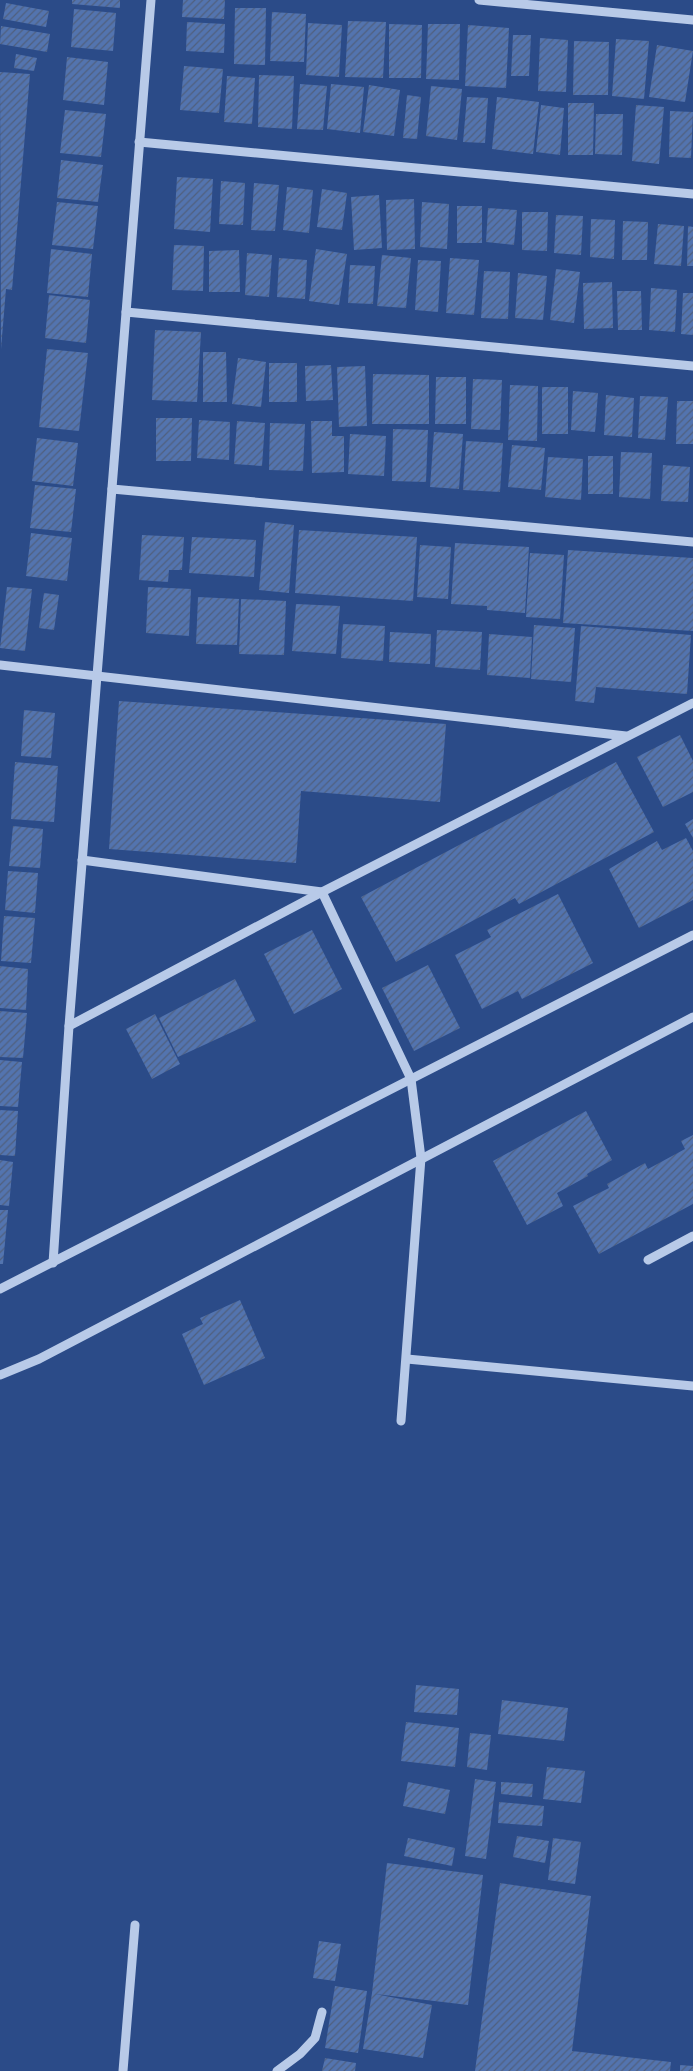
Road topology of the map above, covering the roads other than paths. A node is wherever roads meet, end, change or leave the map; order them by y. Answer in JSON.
{"nodes":[{"id":1,"x":151,"y":0,"type":"edge"},
{"id":2,"x":479,"y":0,"type":"edge"},
{"id":3,"x":693,"y":20,"type":"edge"},
{"id":4,"x":139,"y":142,"type":"junction"},
{"id":5,"x":693,"y":194,"type":"edge"},
{"id":6,"x":126,"y":312,"type":"junction"},
{"id":7,"x":693,"y":366,"type":"edge"},
{"id":8,"x":112,"y":489,"type":"junction"},
{"id":9,"x":693,"y":542,"type":"edge"},
{"id":10,"x":0,"y":665,"type":"edge"},
{"id":11,"x":97,"y":675,"type":"junction"},
{"id":12,"x":693,"y":703,"type":"edge"},
{"id":13,"x":626,"y":736,"type":"junction"},
{"id":14,"x":82,"y":860,"type":"junction"},
{"id":15,"x":322,"y":892,"type":"junction"},
{"id":16,"x":693,"y":935,"type":"edge"},
{"id":17,"x":693,"y":1018,"type":"edge"},
{"id":18,"x":69,"y":1026,"type":"junction"},
{"id":19,"x":411,"y":1079,"type":"junction"},
{"id":20,"x":421,"y":1158,"type":"junction"},
{"id":21,"x":693,"y":1236,"type":"edge"},
{"id":22,"x":648,"y":1260,"type":"dead end"},
{"id":23,"x":53,"y":1263,"type":"junction"},
{"id":24,"x":0,"y":1289,"type":"edge"},
{"id":25,"x":407,"y":1360,"type":"junction"},
{"id":26,"x":0,"y":1375,"type":"edge"},
{"id":27,"x":693,"y":1386,"type":"edge"},
{"id":28,"x":401,"y":1421,"type":"dead end"},
{"id":29,"x":135,"y":1925,"type":"dead end"},
{"id":30,"x":322,"y":2012,"type":"dead end"},
{"id":31,"x":123,"y":2071,"type":"edge"},
{"id":32,"x":277,"y":2071,"type":"edge"}],
"edges":[{"from":1,"to":4,"type":"street"},
{"from":2,"to":3,"type":"street"},
{"from":4,"to":5,"type":"street"},
{"from":4,"to":6,"type":"street"},
{"from":6,"to":7,"type":"street"},
{"from":6,"to":8,"type":"street"},
{"from":8,"to":9,"type":"street"},
{"from":8,"to":11,"type":"street"},
{"from":10,"to":11,"type":"street"},
{"from":11,"to":13,"type":"street"},
{"from":11,"to":14,"type":"street"},
{"from":12,"to":13,"type":"street"},
{"from":13,"to":15,"type":"street"},
{"from":14,"to":15,"type":"street"},
{"from":14,"to":18,"type":"street"},
{"from":15,"to":18,"type":"street"},
{"from":15,"to":19,"type":"street"},
{"from":16,"to":19,"type":"street"},
{"from":17,"to":20,"type":"street"},
{"from":18,"to":23,"type":"street"},
{"from":19,"to":20,"type":"street"},
{"from":19,"to":23,"type":"street"},
{"from":20,"to":25,"type":"street"},
{"from":20,"to":26,"type":"street"},
{"from":21,"to":22,"type":"street"},
{"from":23,"to":24,"type":"street"},
{"from":25,"to":27,"type":"street"},
{"from":25,"to":28,"type":"street"},
{"from":29,"to":31,"type":"street"},
{"from":30,"to":32,"type":"street"}]}
